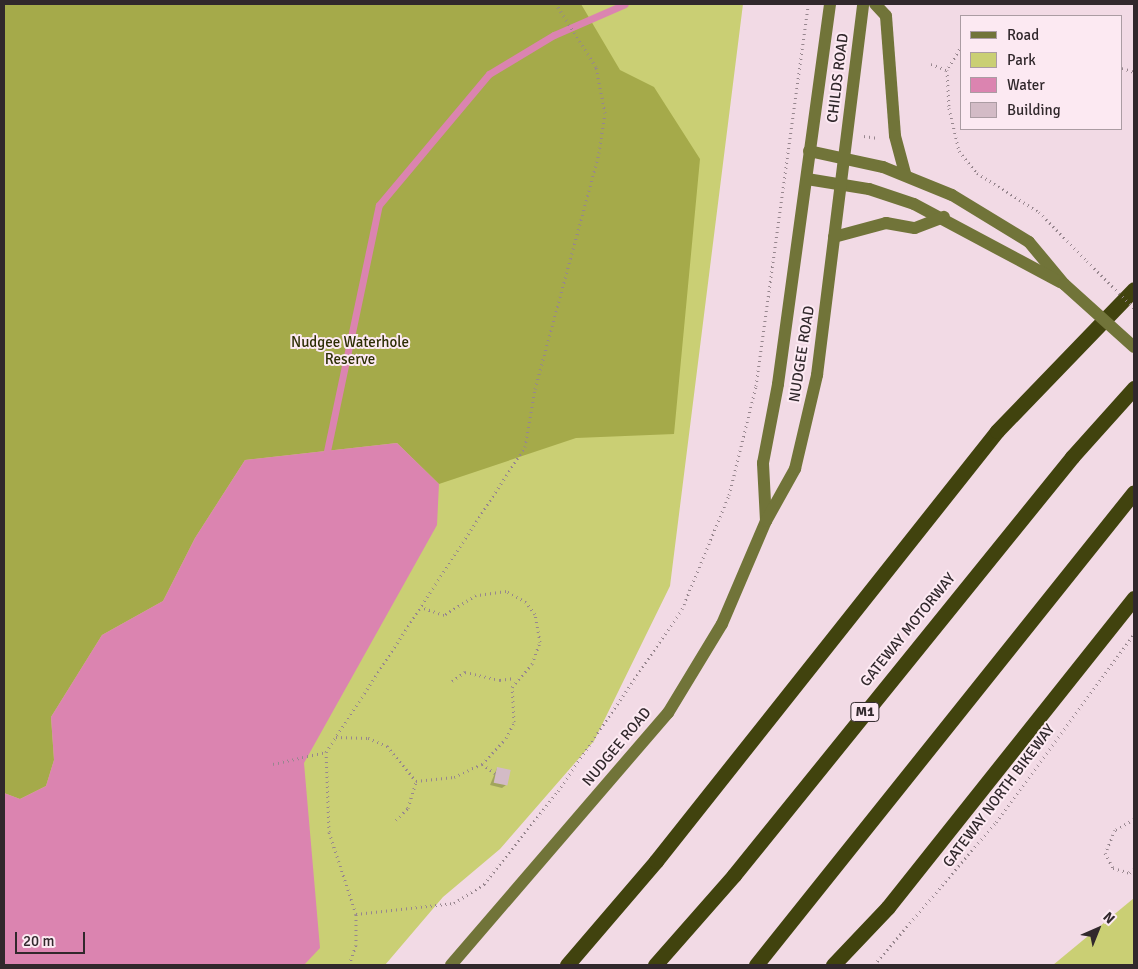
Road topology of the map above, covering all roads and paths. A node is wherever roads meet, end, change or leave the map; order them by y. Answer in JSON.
{"nodes":[{"id":1,"x":556,"y":4,"type":"edge"},
{"id":2,"x":808,"y":4,"type":"edge"},
{"id":3,"x":830,"y":4,"type":"edge"},
{"id":4,"x":863,"y":4,"type":"edge"},
{"id":5,"x":875,"y":4,"type":"edge"},
{"id":6,"x":960,"y":48,"type":"edge"},
{"id":7,"x":931,"y":64,"type":"dead end"},
{"id":8,"x":947,"y":70,"type":"junction"},
{"id":9,"x":809,"y":152,"type":"junction"},
{"id":10,"x":844,"y":157,"type":"junction"},
{"id":11,"x":905,"y":174,"type":"junction"},
{"id":12,"x":806,"y":179,"type":"junction"},
{"id":13,"x":841,"y":183,"type":"junction"},
{"id":14,"x":944,"y":217,"type":"junction"},
{"id":15,"x":834,"y":237,"type":"junction"},
{"id":16,"x":1064,"y":284,"type":"junction"},
{"id":17,"x":1134,"y":289,"type":"edge"},
{"id":18,"x":1134,"y":308,"type":"edge"},
{"id":19,"x":1134,"y":347,"type":"edge"},
{"id":20,"x":1134,"y":388,"type":"edge"},
{"id":21,"x":1134,"y":492,"type":"edge"},
{"id":22,"x":766,"y":521,"type":"junction"},
{"id":23,"x":1134,"y":598,"type":"edge"},
{"id":24,"x":421,"y":607,"type":"junction"},
{"id":25,"x":1134,"y":634,"type":"edge"},
{"id":26,"x":516,"y":678,"type":"junction"},
{"id":27,"x":452,"y":681,"type":"dead end"},
{"id":28,"x":336,"y":737,"type":"junction"},
{"id":29,"x":326,"y":752,"type":"junction"},
{"id":30,"x":273,"y":764,"type":"dead end"},
{"id":31,"x":482,"y":764,"type":"junction"},
{"id":32,"x":495,"y":773,"type":"dead end"},
{"id":33,"x":416,"y":781,"type":"junction"},
{"id":34,"x":1134,"y":819,"type":"edge"},
{"id":35,"x":396,"y":820,"type":"dead end"},
{"id":36,"x":1134,"y":869,"type":"edge"},
{"id":37,"x":356,"y":914,"type":"junction"},
{"id":38,"x":349,"y":965,"type":"edge"},
{"id":39,"x":450,"y":965,"type":"edge"},
{"id":40,"x":567,"y":965,"type":"edge"},
{"id":41,"x":654,"y":965,"type":"edge"},
{"id":42,"x":756,"y":965,"type":"edge"},
{"id":43,"x":833,"y":965,"type":"edge"},
{"id":44,"x":874,"y":965,"type":"edge"}],
"edges":[{"from":1,"to":24,"type":"path"},
{"from":2,"to":37,"type":"path"},
{"from":3,"to":9,"type":"main road","name":"CHILDS ROAD"},
{"from":4,"to":10,"type":"main road","name":"CHILDS ROAD"},
{"from":5,"to":11,"type":"main road"},
{"from":6,"to":8,"type":"path"},
{"from":7,"to":8,"type":"path"},
{"from":8,"to":18,"type":"path","bridge":true},
{"from":9,"to":10,"type":"main road"},
{"from":9,"to":12,"type":"main road","name":"NUDGEE ROAD"},
{"from":10,"to":11,"type":"main road"},
{"from":10,"to":13,"type":"main road","name":"NUDGEE ROAD"},
{"from":11,"to":16,"type":"main road"},
{"from":12,"to":13,"type":"main road"},
{"from":12,"to":22,"type":"main road","name":"NUDGEE ROAD"},
{"from":13,"to":14,"type":"main road"},
{"from":13,"to":15,"type":"main road","name":"NUDGEE ROAD"},
{"from":14,"to":15,"type":"main road"},
{"from":14,"to":16,"type":"main road"},
{"from":15,"to":22,"type":"main road","name":"NUDGEE ROAD"},
{"from":16,"to":19,"type":"main road","bridge":true},
{"from":17,"to":40,"type":"highway"},
{"from":20,"to":41,"type":"highway","name":"GATEWAY MOTORWAY","number":"M1"},
{"from":21,"to":42,"type":"highway"},
{"from":22,"to":39,"type":"main road","name":"NUDGEE ROAD"},
{"from":23,"to":43,"type":"highway"},
{"from":24,"to":26,"type":"path"},
{"from":24,"to":28,"type":"path"},
{"from":25,"to":44,"type":"path","name":"GATEWAY NORTH BIKEWAY"},
{"from":26,"to":27,"type":"path"},
{"from":26,"to":31,"type":"path"},
{"from":28,"to":29,"type":"path"},
{"from":28,"to":33,"type":"path"},
{"from":29,"to":30,"type":"path"},
{"from":29,"to":37,"type":"path"},
{"from":31,"to":32,"type":"path"},
{"from":31,"to":33,"type":"path"},
{"from":33,"to":35,"type":"path"},
{"from":34,"to":36,"type":"path"},
{"from":37,"to":38,"type":"path"}]}
